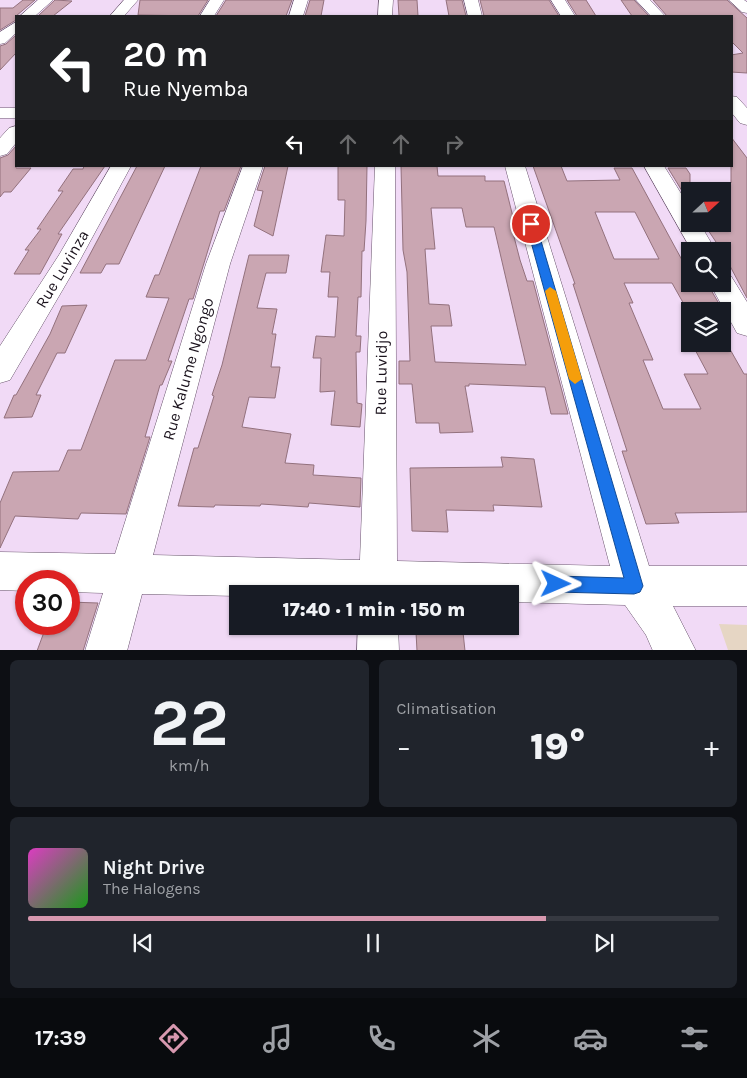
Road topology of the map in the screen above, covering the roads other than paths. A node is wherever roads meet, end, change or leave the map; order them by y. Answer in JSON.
{"nodes":[{"id":1,"x":46,"y":0,"type":"edge"},
{"id":2,"x":131,"y":0,"type":"edge"},
{"id":3,"x":217,"y":0,"type":"edge"},
{"id":4,"x":301,"y":0,"type":"edge"},
{"id":5,"x":386,"y":0,"type":"edge"},
{"id":6,"x":471,"y":0,"type":"edge"},
{"id":7,"x":558,"y":0,"type":"edge"},
{"id":8,"x":643,"y":0,"type":"edge"},
{"id":9,"x":736,"y":0,"type":"edge"},
{"id":10,"x":747,"y":9,"type":"edge"},
{"id":11,"x":28,"y":15,"type":"edge"},
{"id":12,"x":118,"y":15,"type":"edge"},
{"id":13,"x":208,"y":15,"type":"edge"},
{"id":14,"x":296,"y":15,"type":"edge"},
{"id":15,"x":385,"y":15,"type":"edge"},
{"id":16,"x":475,"y":15,"type":"edge"},
{"id":17,"x":567,"y":15,"type":"edge"},
{"id":18,"x":657,"y":15,"type":"edge"},
{"id":19,"x":15,"y":27,"type":"edge"},
{"id":20,"x":0,"y":40,"type":"edge"},
{"id":21,"x":733,"y":103,"type":"edge"},
{"id":22,"x":0,"y":113,"type":"edge"},
{"id":23,"x":15,"y":113,"type":"edge"},
{"id":24,"x":733,"y":120,"type":"edge"},
{"id":25,"x":747,"y":120,"type":"edge"},
{"id":26,"x":15,"y":133,"type":"edge"},
{"id":27,"x":0,"y":150,"type":"edge"},
{"id":28,"x":120,"y":167,"type":"edge"},
{"id":29,"x":253,"y":167,"type":"edge"},
{"id":30,"x":385,"y":167,"type":"edge"},
{"id":31,"x":515,"y":167,"type":"edge"},
{"id":32,"x":655,"y":167,"type":"edge"},
{"id":33,"x":699,"y":242,"type":"edge"},
{"id":34,"x":727,"y":292,"type":"edge"},
{"id":35,"x":747,"y":325,"type":"edge"},
{"id":36,"x":0,"y":371,"type":"edge"},
{"id":37,"x":0,"y":571,"type":"edge"},
{"id":38,"x":128,"y":575,"type":"junction"},
{"id":39,"x":336,"y":585,"type":"edge"},
{"id":40,"x":378,"y":585,"type":"edge"},
{"id":41,"x":519,"y":586,"type":"edge"},
{"id":42,"x":634,"y":586,"type":"junction"},
{"id":43,"x":747,"y":586,"type":"edge"},
{"id":44,"x":378,"y":635,"type":"edge"},
{"id":45,"x":106,"y":650,"type":"edge"},
{"id":46,"x":378,"y":650,"type":"edge"},
{"id":47,"x":675,"y":650,"type":"edge"}],
"edges":[{"from":1,"to":11,"type":"street"},
{"from":2,"to":12,"type":"street"},
{"from":3,"to":13,"type":"street"},
{"from":4,"to":14,"type":"street"},
{"from":5,"to":15,"type":"street"},
{"from":6,"to":16,"type":"street"},
{"from":7,"to":17,"type":"street"},
{"from":8,"to":18,"type":"street"},
{"from":9,"to":10,"type":"street"},
{"from":19,"to":20,"type":"street"},
{"from":21,"to":25,"type":"street"},
{"from":22,"to":23,"type":"street"},
{"from":24,"to":25,"type":"street"},
{"from":26,"to":27,"type":"street"},
{"from":28,"to":36,"type":"street","name":"Rue Luvinza"},
{"from":29,"to":38,"type":"street","name":"Rue Kalume Ngongo"},
{"from":30,"to":40,"type":"street","name":"Rue Luvidjo"},
{"from":31,"to":42,"type":"street"},
{"from":32,"to":33,"type":"street"},
{"from":34,"to":35,"type":"street"},
{"from":37,"to":38,"type":"street"},
{"from":38,"to":39,"type":"street"},
{"from":38,"to":45,"type":"street","name":"Rue Kalume Ngongo"},
{"from":41,"to":42,"type":"street"},
{"from":42,"to":43,"type":"street"},
{"from":42,"to":47,"type":"street"},
{"from":44,"to":46,"type":"street"}]}
